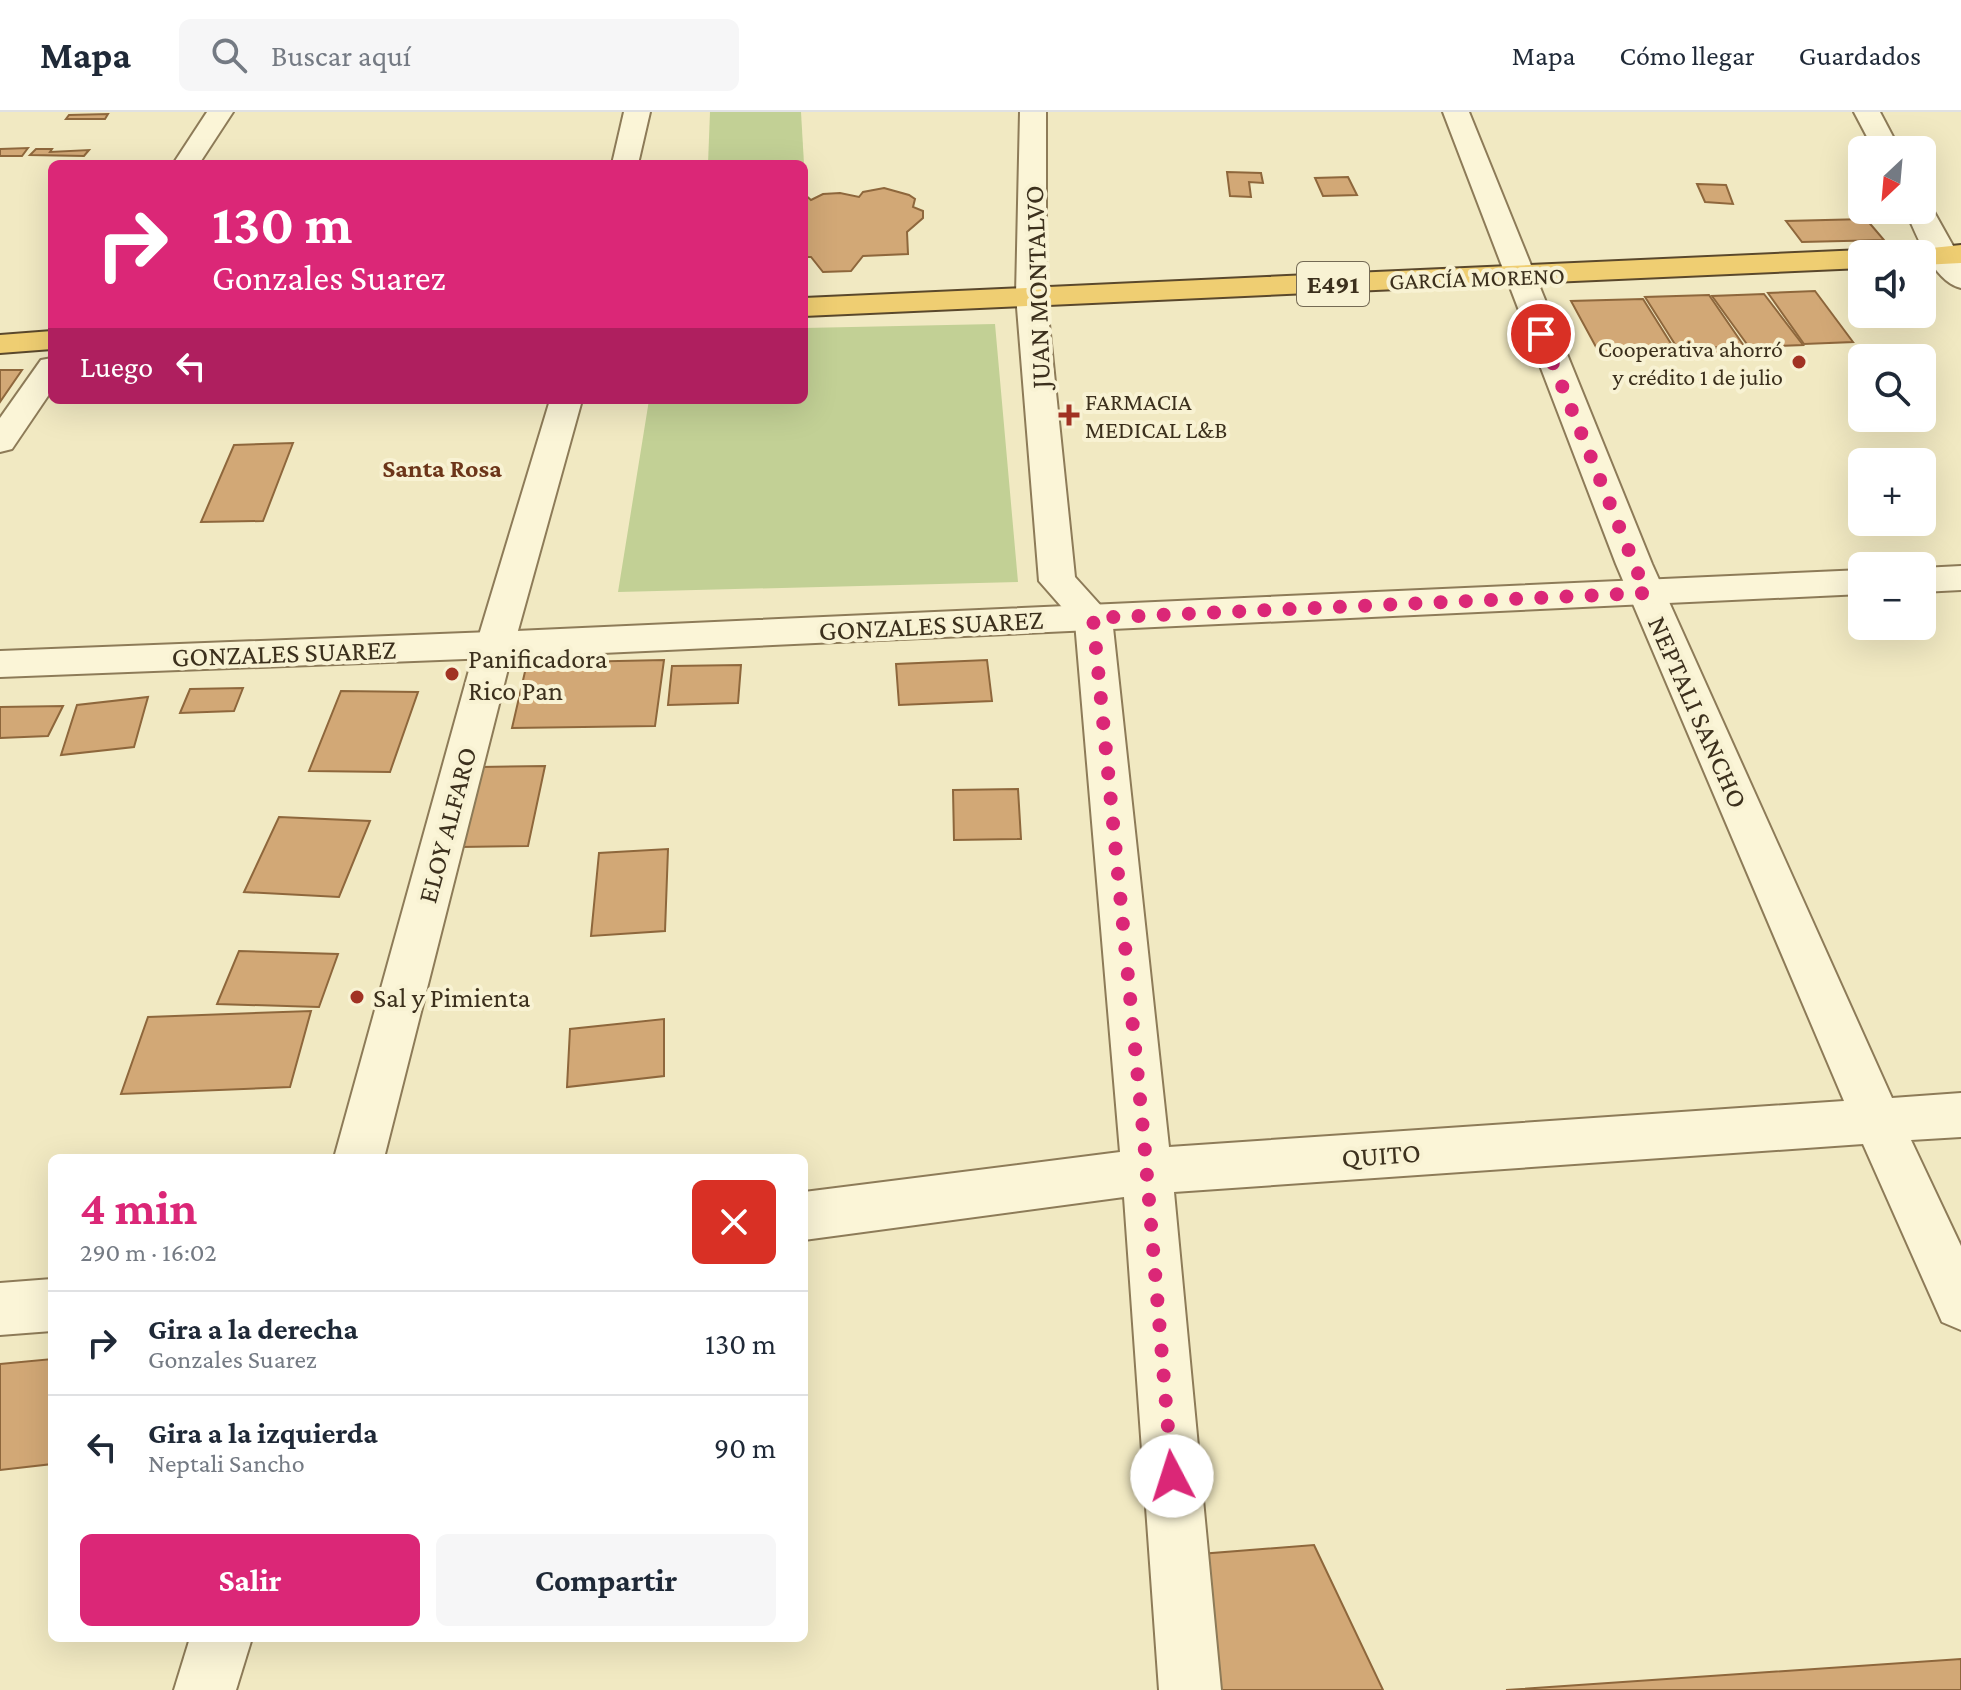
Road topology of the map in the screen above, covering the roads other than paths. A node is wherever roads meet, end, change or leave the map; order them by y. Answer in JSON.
{"nodes":[{"id":1,"x":220,"y":112,"type":"edge"},
{"id":2,"x":637,"y":112,"type":"edge"},
{"id":3,"x":1033,"y":112,"type":"edge"},
{"id":4,"x":1456,"y":112,"type":"edge"},
{"id":5,"x":1867,"y":112,"type":"edge"},
{"id":6,"x":1880,"y":136,"type":"edge"},
{"id":7,"x":189,"y":160,"type":"edge"},
{"id":8,"x":626,"y":160,"type":"edge"},
{"id":9,"x":1926,"y":224,"type":"edge"},
{"id":10,"x":1942,"y":255,"type":"edge"},
{"id":11,"x":1848,"y":260,"type":"edge"},
{"id":12,"x":1517,"y":277,"type":"junction"},
{"id":13,"x":1961,"y":279,"type":"edge"},
{"id":14,"x":1031,"y":295,"type":"junction"},
{"id":15,"x":808,"y":307,"type":"edge"},
{"id":16,"x":48,"y":340,"type":"edge"},
{"id":17,"x":0,"y":344,"type":"edge"},
{"id":18,"x":48,"y":373,"type":"edge"},
{"id":19,"x":565,"y":404,"type":"edge"},
{"id":20,"x":0,"y":442,"type":"edge"},
{"id":21,"x":1961,"y":578,"type":"edge"},
{"id":22,"x":1936,"y":579,"type":"edge"},
{"id":23,"x":1848,"y":583,"type":"edge"},
{"id":24,"x":1646,"y":593,"type":"junction"},
{"id":25,"x":1093,"y":618,"type":"junction"},
{"id":26,"x":495,"y":645,"type":"junction"},
{"id":27,"x":0,"y":664,"type":"edge"},
{"id":28,"x":1961,"y":1115,"type":"edge"},
{"id":29,"x":1877,"y":1122,"type":"junction"},
{"id":30,"x":360,"y":1154,"type":"edge"},
{"id":31,"x":1147,"y":1171,"type":"junction"},
{"id":32,"x":808,"y":1215,"type":"edge"},
{"id":33,"x":1961,"y":1304,"type":"edge"},
{"id":34,"x":48,"y":1305,"type":"edge"},
{"id":35,"x":0,"y":1309,"type":"edge"},
{"id":36,"x":220,"y":1642,"type":"edge"},
{"id":37,"x":205,"y":1690,"type":"edge"},
{"id":38,"x":1190,"y":1690,"type":"edge"}],
"edges":[{"from":1,"to":7,"type":"street"},
{"from":2,"to":8,"type":"street"},
{"from":3,"to":14,"type":"street","name":"JUAN MONTALVO"},
{"from":4,"to":12,"type":"street","name":"NEPTALI SANCHO"},
{"from":5,"to":6,"type":"street"},
{"from":9,"to":10,"type":"street"},
{"from":10,"to":13,"type":"street"},
{"from":11,"to":12,"type":"highway","name":"GARCÍA MORENO","number":"E491"},
{"from":12,"to":14,"type":"highway","name":"GARCÍA MORENO","number":"E491"},
{"from":12,"to":24,"type":"street","name":"NEPTALI SANCHO"},
{"from":14,"to":15,"type":"highway","name":"GARCÍA MORENO","number":"E491"},
{"from":14,"to":25,"type":"street","name":"JUAN MONTALVO"},
{"from":16,"to":17,"type":"highway"},
{"from":18,"to":20,"type":"street"},
{"from":19,"to":26,"type":"street","name":"ELOY ALFARO"},
{"from":21,"to":22,"type":"street"},
{"from":23,"to":24,"type":"street","name":"GONZALES SUAREZ"},
{"from":24,"to":25,"type":"street","name":"GONZALES SUAREZ"},
{"from":24,"to":29,"type":"street","name":"NEPTALI SANCHO"},
{"from":25,"to":26,"type":"street","name":"GONZALES SUAREZ"},
{"from":25,"to":31,"type":"street"},
{"from":26,"to":27,"type":"street","name":"GONZALES SUAREZ"},
{"from":26,"to":30,"type":"street","name":"ELOY ALFARO"},
{"from":28,"to":29,"type":"street","name":"QUITO"},
{"from":29,"to":31,"type":"street","name":"QUITO"},
{"from":29,"to":33,"type":"street","name":"NEPTALI SANCHO"},
{"from":31,"to":32,"type":"street","name":"QUITO"},
{"from":31,"to":38,"type":"street"},
{"from":34,"to":35,"type":"street"},
{"from":36,"to":37,"type":"street"}]}
